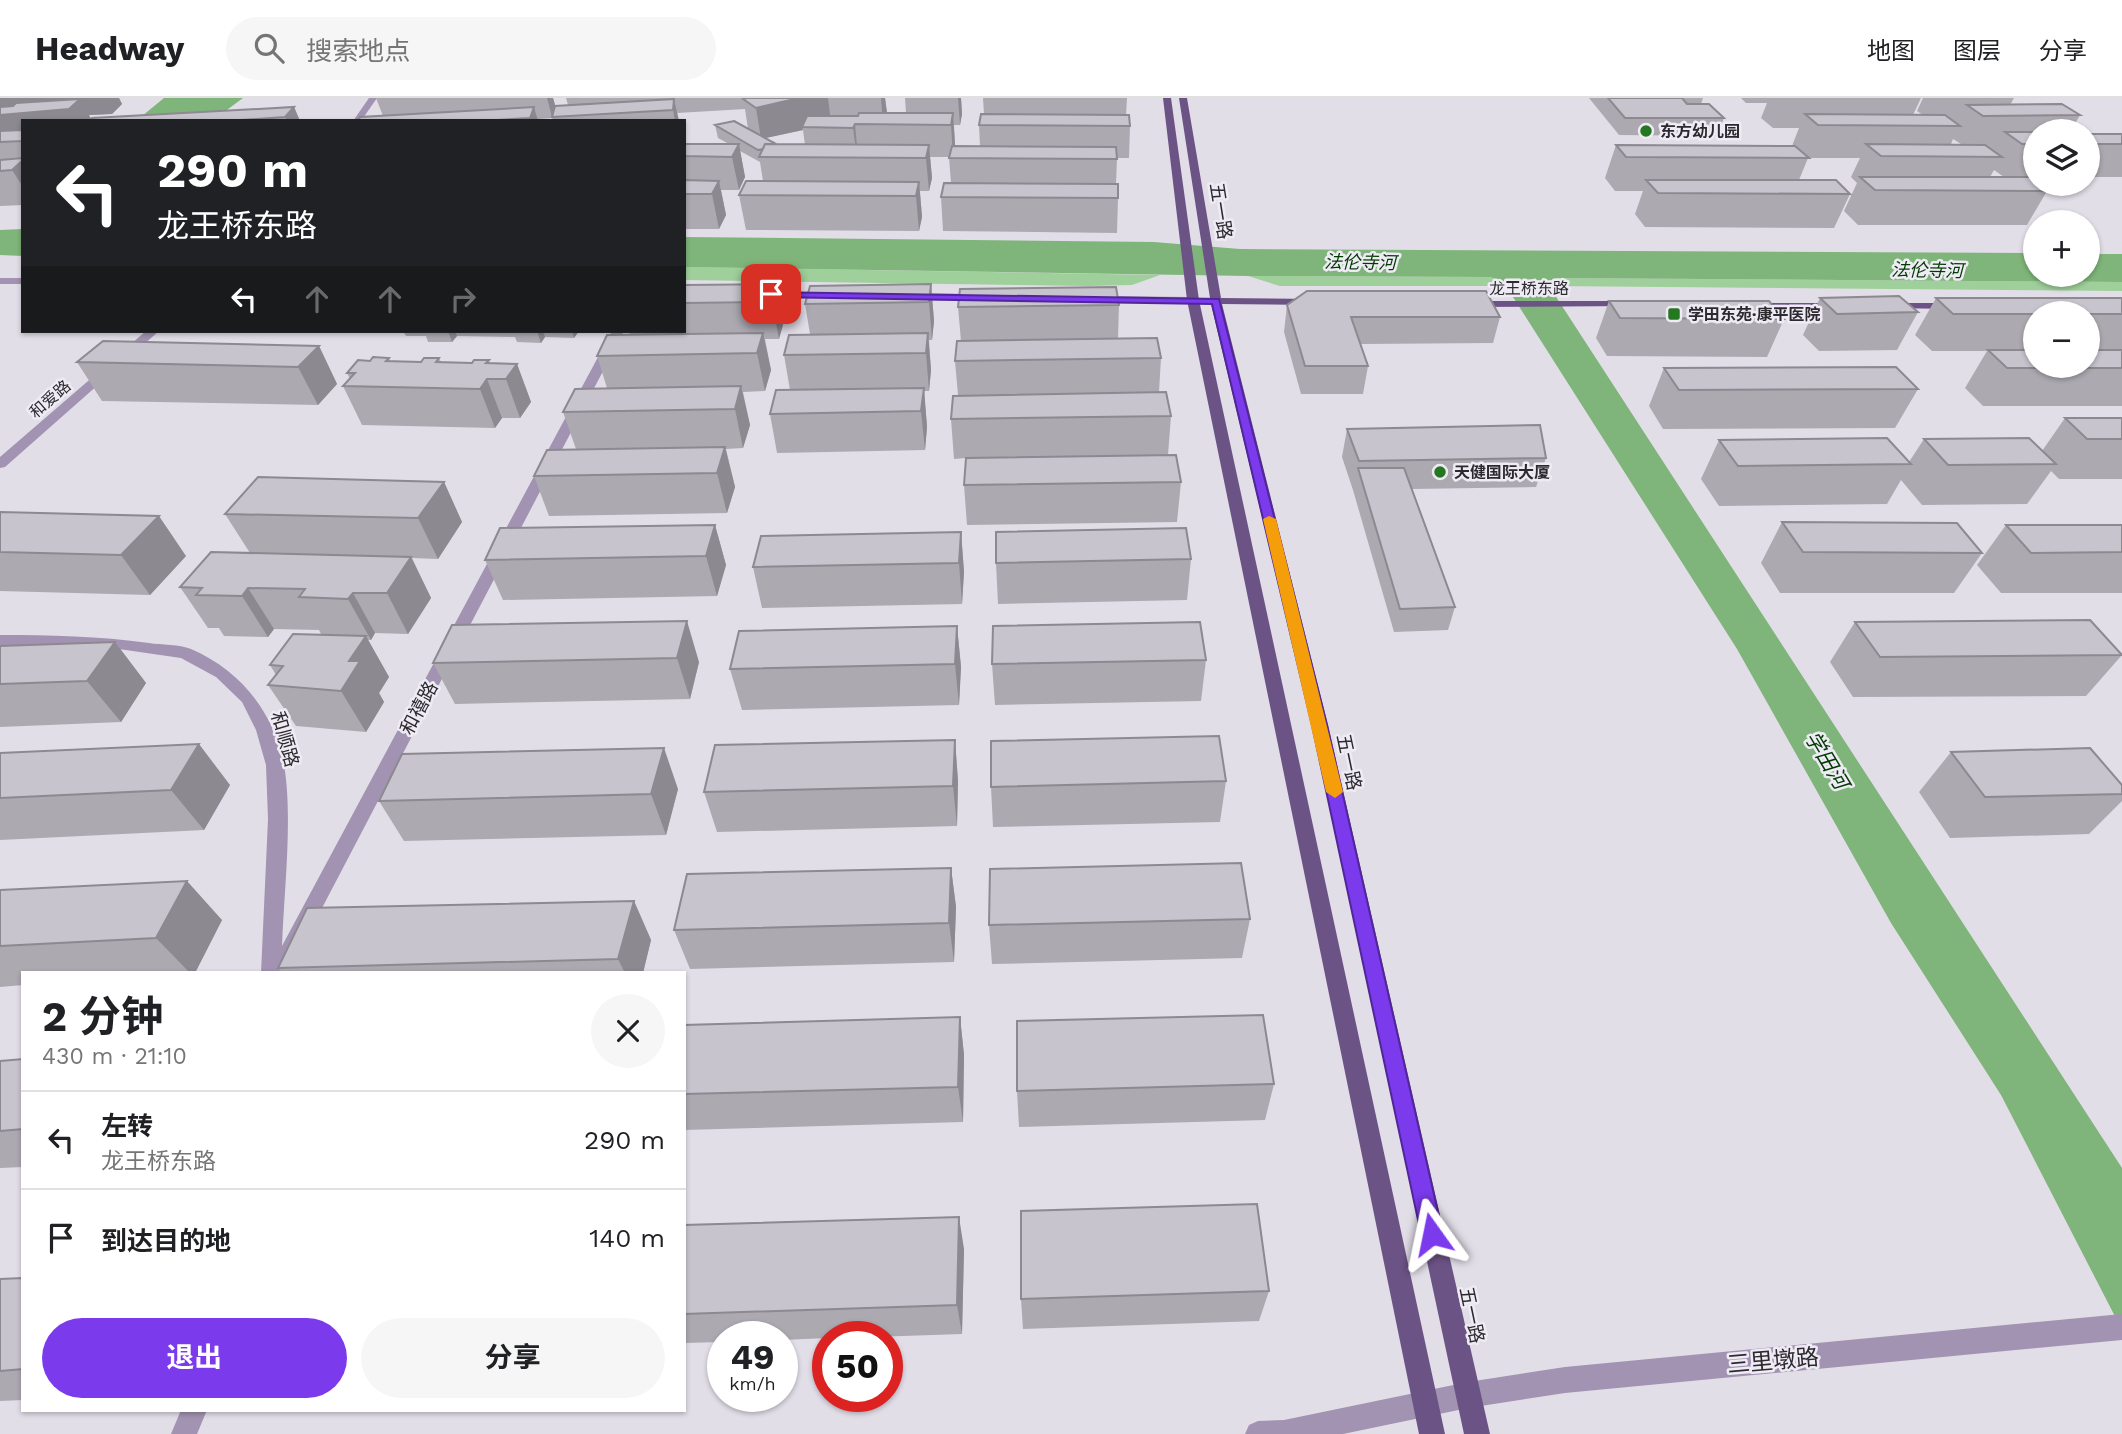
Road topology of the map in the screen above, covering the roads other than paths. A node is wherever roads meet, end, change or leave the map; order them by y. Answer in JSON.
{"nodes":[{"id":1,"x":369,"y":98,"type":"edge"},
{"id":2,"x":1167,"y":98,"type":"edge"},
{"id":3,"x":1183,"y":98,"type":"edge"},
{"id":4,"x":358,"y":119,"type":"edge"},
{"id":5,"x":0,"y":281,"type":"edge"},
{"id":6,"x":21,"y":281,"type":"edge"},
{"id":7,"x":746,"y":293,"type":"edge"},
{"id":8,"x":839,"y":295,"type":"edge"},
{"id":9,"x":893,"y":296,"type":"edge"},
{"id":10,"x":988,"y":297,"type":"edge"},
{"id":11,"x":1084,"y":298,"type":"edge"},
{"id":12,"x":1193,"y":300,"type":"junction"},
{"id":13,"x":1216,"y":301,"type":"junction"},
{"id":14,"x":1325,"y":302,"type":"edge"},
{"id":15,"x":1462,"y":303,"type":"edge"},
{"id":16,"x":1647,"y":304,"type":"edge"},
{"id":17,"x":1730,"y":305,"type":"edge"},
{"id":18,"x":1856,"y":306,"type":"edge"},
{"id":19,"x":1870,"y":306,"type":"edge"},
{"id":20,"x":1968,"y":306,"type":"edge"},
{"id":21,"x":151,"y":333,"type":"edge"},
{"id":22,"x":617,"y":333,"type":"edge"},
{"id":23,"x":0,"y":464,"type":"edge"},
{"id":24,"x":0,"y":640,"type":"edge"},
{"id":25,"x":271,"y":971,"type":"edge"},
{"id":26,"x":279,"y":971,"type":"edge"},
{"id":27,"x":2122,"y":1327,"type":"edge"},
{"id":28,"x":1468,"y":1395,"type":"junction"},
{"id":29,"x":1426,"y":1405,"type":"junction"},
{"id":30,"x":193,"y":1412,"type":"edge"},
{"id":31,"x":184,"y":1434,"type":"edge"},
{"id":32,"x":1258,"y":1434,"type":"edge"},
{"id":33,"x":1432,"y":1434,"type":"edge"},
{"id":34,"x":1477,"y":1434,"type":"edge"}],
"edges":[{"from":1,"to":4,"type":"street"},
{"from":2,"to":12,"type":"main road","name":"五一路"},
{"from":3,"to":13,"type":"main road","name":"五一路"},
{"from":5,"to":6,"type":"street"},
{"from":7,"to":8,"type":"street"},
{"from":9,"to":10,"type":"street"},
{"from":11,"to":12,"type":"street"},
{"from":12,"to":13,"type":"main road"},
{"from":12,"to":29,"type":"main road","name":"五一路"},
{"from":13,"to":14,"type":"main road"},
{"from":13,"to":28,"type":"main road","name":"五一路"},
{"from":15,"to":16,"type":"main road","name":"龙王桥东路"},
{"from":17,"to":18,"type":"main road"},
{"from":19,"to":20,"type":"main road"},
{"from":21,"to":23,"type":"street","name":"和爱路"},
{"from":22,"to":26,"type":"street","name":"和禧路"},
{"from":24,"to":25,"type":"street","name":"和顺路"},
{"from":27,"to":28,"type":"street","name":"三里墩路"},
{"from":28,"to":29,"type":"street","name":"三里墩路"},
{"from":28,"to":34,"type":"main road","name":"五一路"},
{"from":29,"to":32,"type":"street","name":"三里墩路"},
{"from":29,"to":33,"type":"main road","name":"五一路"},
{"from":30,"to":31,"type":"street"}]}
